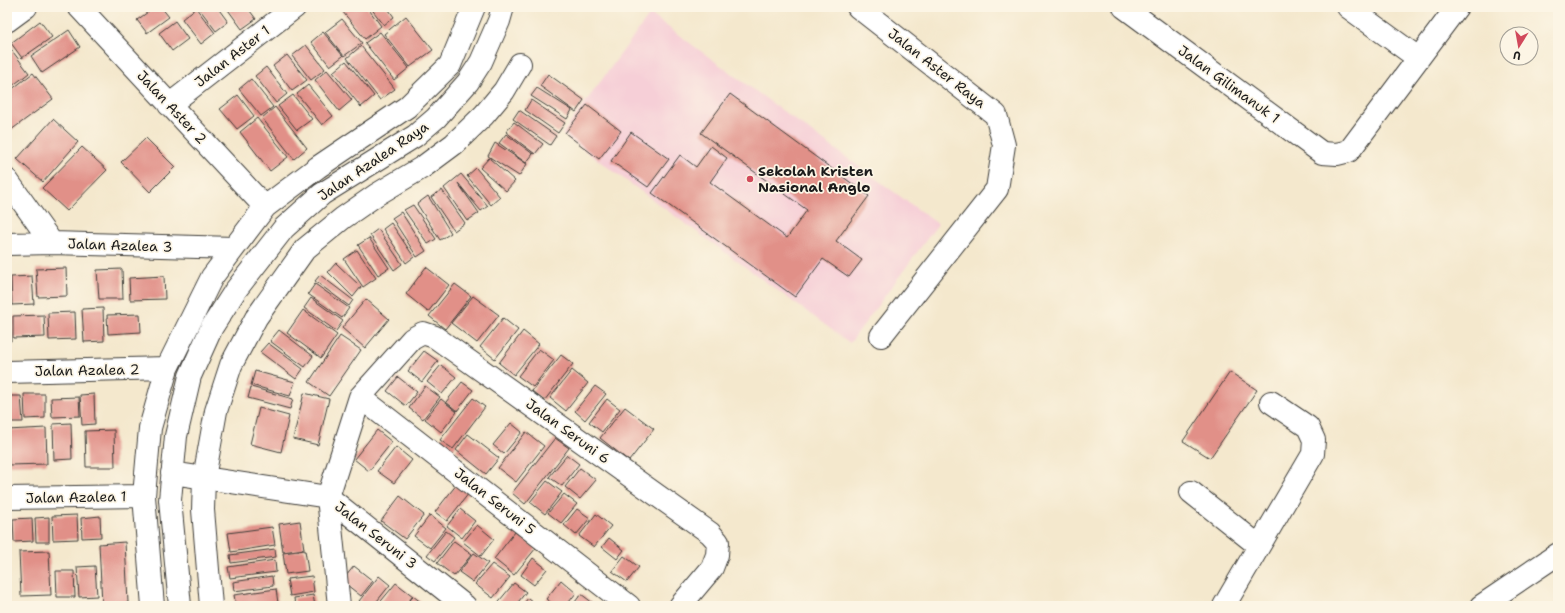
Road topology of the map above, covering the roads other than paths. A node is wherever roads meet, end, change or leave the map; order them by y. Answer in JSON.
{"nodes":[{"id":1,"x":26,"y":7,"type":"edge"},
{"id":2,"x":79,"y":7,"type":"edge"},
{"id":3,"x":295,"y":7,"type":"edge"},
{"id":4,"x":474,"y":7,"type":"edge"},
{"id":5,"x":503,"y":7,"type":"edge"},
{"id":6,"x":858,"y":7,"type":"edge"},
{"id":7,"x":1124,"y":7,"type":"edge"},
{"id":8,"x":1348,"y":7,"type":"edge"},
{"id":9,"x":1457,"y":7,"type":"edge"},
{"id":10,"x":7,"y":21,"type":"edge"},
{"id":11,"x":1418,"y":58,"type":"junction"},
{"id":12,"x":481,"y":62,"type":"junction"},
{"id":13,"x":169,"y":105,"type":"junction"},
{"id":14,"x":7,"y":180,"type":"edge"},
{"id":15,"x":265,"y":207,"type":"junction"},
{"id":16,"x":284,"y":228,"type":"junction"},
{"id":17,"x":52,"y":243,"type":"junction"},
{"id":18,"x":7,"y":244,"type":"edge"},
{"id":19,"x":234,"y":248,"type":"junction"},
{"id":20,"x":305,"y":249,"type":"junction"},
{"id":21,"x":881,"y":336,"type":"dead end"},
{"id":22,"x":167,"y":368,"type":"junction"},
{"id":23,"x":7,"y":372,"type":"edge"},
{"id":24,"x":360,"y":397,"type":"junction"},
{"id":25,"x":1271,"y":402,"type":"dead end"},
{"id":26,"x":172,"y":473,"type":"junction"},
{"id":27,"x":204,"y":478,"type":"junction"},
{"id":28,"x":1191,"y":492,"type":"dead end"},
{"id":29,"x":144,"y":496,"type":"junction"},
{"id":30,"x":328,"y":497,"type":"junction"},
{"id":31,"x":7,"y":498,"type":"edge"},
{"id":32,"x":1259,"y":546,"type":"junction"},
{"id":33,"x":1558,"y":554,"type":"edge"},
{"id":34,"x":153,"y":606,"type":"edge"},
{"id":35,"x":180,"y":606,"type":"edge"},
{"id":36,"x":211,"y":606,"type":"edge"},
{"id":37,"x":338,"y":606,"type":"edge"},
{"id":38,"x":465,"y":606,"type":"edge"},
{"id":39,"x":629,"y":606,"type":"edge"},
{"id":40,"x":680,"y":606,"type":"edge"},
{"id":41,"x":1224,"y":606,"type":"edge"},
{"id":42,"x":1481,"y":606,"type":"edge"}],
"edges":[{"from":1,"to":10,"type":"street"},
{"from":2,"to":13,"type":"street","name":"Jalan Aster 2"},
{"from":3,"to":13,"type":"street","name":"Jalan Aster 1"},
{"from":4,"to":15,"type":"street","name":"Jalan Azalea Raya"},
{"from":5,"to":12,"type":"street","name":"Jalan Azalea Raya"},
{"from":6,"to":21,"type":"street","name":"Jalan Aster Raya"},
{"from":7,"to":11,"type":"street","name":"Jalan Gilimanuk 1"},
{"from":8,"to":11,"type":"street"},
{"from":9,"to":11,"type":"street"},
{"from":12,"to":16,"type":"street","name":"Jalan Azalea Raya"},
{"from":12,"to":20,"type":"street"},
{"from":13,"to":15,"type":"street","name":"Jalan Aster 2"},
{"from":14,"to":17,"type":"street"},
{"from":15,"to":19,"type":"street","name":"Jalan Azalea Raya"},
{"from":16,"to":20,"type":"street"},
{"from":16,"to":26,"type":"street","name":"Jalan Azalea Raya"},
{"from":17,"to":18,"type":"street","name":"Jalan Azalea 3"},
{"from":17,"to":19,"type":"street","name":"Jalan Azalea 3"},
{"from":19,"to":22,"type":"street","name":"Jalan Azalea Raya"},
{"from":20,"to":27,"type":"street"},
{"from":22,"to":23,"type":"street","name":"Jalan Azalea 2"},
{"from":22,"to":29,"type":"street","name":"Jalan Azalea Raya"},
{"from":24,"to":30,"type":"street"},
{"from":24,"to":39,"type":"street","name":"Jalan Seruni 5"},
{"from":24,"to":40,"type":"street","name":"Jalan Seruni 6"},
{"from":25,"to":32,"type":"street"},
{"from":26,"to":27,"type":"street","name":"Jalan Seruni 3"},
{"from":26,"to":35,"type":"street","name":"Jalan Azalea Raya"},
{"from":27,"to":30,"type":"street","name":"Jalan Seruni 3"},
{"from":27,"to":36,"type":"street"},
{"from":28,"to":32,"type":"street"},
{"from":29,"to":31,"type":"street","name":"Jalan Azalea 1"},
{"from":29,"to":34,"type":"street","name":"Jalan Azalea Raya"},
{"from":30,"to":37,"type":"street"},
{"from":30,"to":38,"type":"street","name":"Jalan Seruni 3"},
{"from":32,"to":41,"type":"street"},
{"from":33,"to":42,"type":"street"}]}
